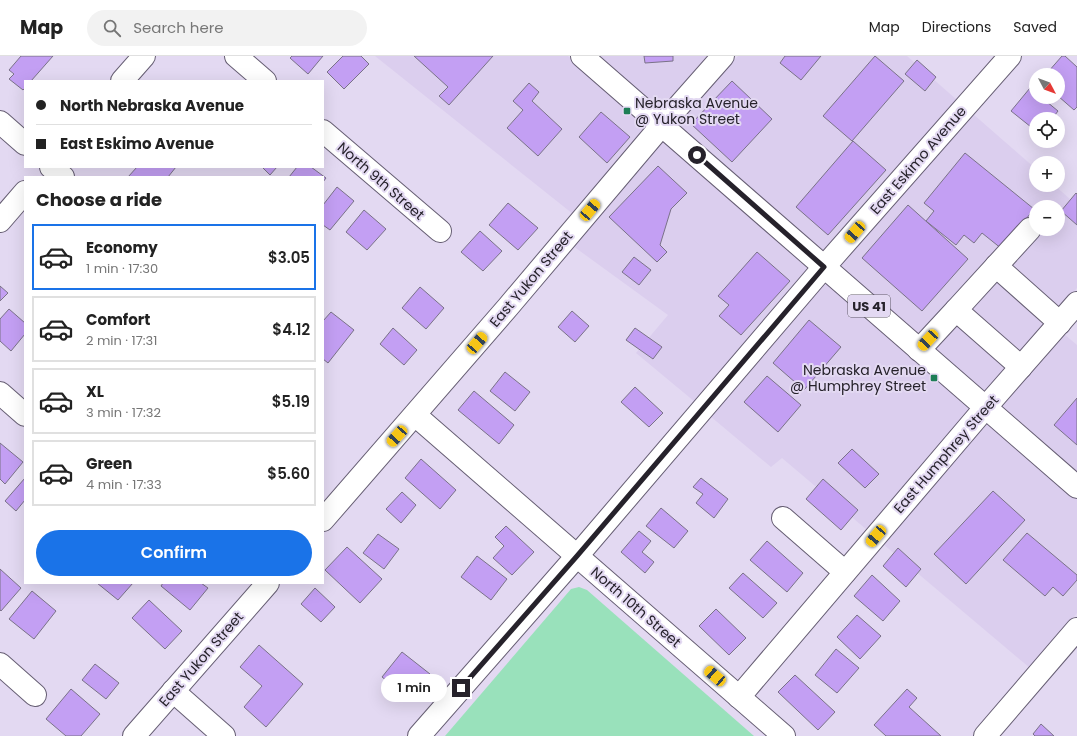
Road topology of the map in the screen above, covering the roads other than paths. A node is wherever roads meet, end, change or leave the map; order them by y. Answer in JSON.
{"nodes":[{"id":1,"x":144,"y":56,"type":"edge"},
{"id":2,"x":236,"y":56,"type":"edge"},
{"id":3,"x":582,"y":56,"type":"edge"},
{"id":4,"x":724,"y":56,"type":"edge"},
{"id":5,"x":1010,"y":56,"type":"edge"},
{"id":6,"x":123,"y":80,"type":"edge"},
{"id":7,"x":264,"y":80,"type":"edge"},
{"id":8,"x":0,"y":122,"type":"edge"},
{"id":9,"x":662,"y":125,"type":"junction"},
{"id":10,"x":324,"y":132,"type":"edge"},
{"id":11,"x":24,"y":143,"type":"edge"},
{"id":12,"x":46,"y":168,"type":"edge"},
{"id":13,"x":52,"y":168,"type":"edge"},
{"id":14,"x":39,"y":176,"type":"edge"},
{"id":15,"x":62,"y":176,"type":"edge"},
{"id":16,"x":24,"y":193,"type":"edge"},
{"id":17,"x":0,"y":221,"type":"edge"},
{"id":18,"x":1029,"y":230,"type":"edge"},
{"id":19,"x":440,"y":231,"type":"dead end"},
{"id":20,"x":996,"y":266,"type":"junction"},
{"id":21,"x":824,"y":267,"type":"junction"},
{"id":22,"x":1077,"y":304,"type":"edge"},
{"id":23,"x":956,"y":310,"type":"junction"},
{"id":24,"x":1060,"y":323,"type":"junction"},
{"id":25,"x":919,"y":350,"type":"junction"},
{"id":26,"x":1021,"y":367,"type":"junction"},
{"id":27,"x":0,"y":393,"type":"edge"},
{"id":28,"x":985,"y":408,"type":"junction"},
{"id":29,"x":24,"y":414,"type":"edge"},
{"id":30,"x":415,"y":415,"type":"junction"},
{"id":31,"x":1077,"y":487,"type":"edge"},
{"id":32,"x":783,"y":518,"type":"dead end"},
{"id":33,"x":324,"y":519,"type":"edge"},
{"id":34,"x":577,"y":556,"type":"junction"},
{"id":35,"x":845,"y":572,"type":"junction"},
{"id":36,"x":267,"y":584,"type":"edge"},
{"id":37,"x":1077,"y":629,"type":"edge"},
{"id":38,"x":0,"y":664,"type":"edge"},
{"id":39,"x":173,"y":691,"type":"junction"},
{"id":40,"x":35,"y":695,"type":"dead end"},
{"id":41,"x":739,"y":697,"type":"junction"},
{"id":42,"x":134,"y":736,"type":"edge"},
{"id":43,"x":224,"y":736,"type":"edge"},
{"id":44,"x":419,"y":736,"type":"edge"},
{"id":45,"x":784,"y":736,"type":"edge"},
{"id":46,"x":985,"y":736,"type":"edge"}],
"edges":[{"from":1,"to":6,"type":"street"},
{"from":2,"to":7,"type":"street"},
{"from":3,"to":9,"type":"street","number":"US 41"},
{"from":4,"to":9,"type":"street","name":"East Yukon Street"},
{"from":5,"to":21,"type":"street","name":"East Eskimo Avenue"},
{"from":8,"to":11,"type":"street"},
{"from":9,"to":21,"type":"street","number":"US 41"},
{"from":9,"to":30,"type":"street","name":"East Yukon Street"},
{"from":10,"to":19,"type":"street","name":"North 9th Street"},
{"from":12,"to":14,"type":"street"},
{"from":13,"to":15,"type":"street"},
{"from":16,"to":17,"type":"street"},
{"from":18,"to":20,"type":"street"},
{"from":20,"to":23,"type":"street"},
{"from":20,"to":24,"type":"street"},
{"from":21,"to":25,"type":"street","number":"US 41"},
{"from":21,"to":34,"type":"street","name":"East Eskimo Avenue"},
{"from":22,"to":24,"type":"street","name":"East Humphrey Street"},
{"from":23,"to":25,"type":"street"},
{"from":23,"to":26,"type":"street"},
{"from":24,"to":26,"type":"street","name":"East Humphrey Street"},
{"from":25,"to":28,"type":"street","number":"US 41"},
{"from":26,"to":28,"type":"street","name":"East Humphrey Street"},
{"from":27,"to":29,"type":"street"},
{"from":28,"to":31,"type":"street","number":"US 41"},
{"from":28,"to":35,"type":"street","name":"East Humphrey Street"},
{"from":30,"to":33,"type":"street","name":"East Yukon Street"},
{"from":30,"to":34,"type":"street","name":"North 10th Street"},
{"from":32,"to":35,"type":"street"},
{"from":34,"to":41,"type":"street","name":"North 10th Street"},
{"from":34,"to":44,"type":"street","name":"East Eskimo Avenue"},
{"from":35,"to":41,"type":"street","name":"East Humphrey Street"},
{"from":36,"to":39,"type":"street","name":"East Yukon Street"},
{"from":37,"to":46,"type":"street"},
{"from":38,"to":40,"type":"street"},
{"from":39,"to":42,"type":"street","name":"East Yukon Street"},
{"from":39,"to":43,"type":"street"},
{"from":41,"to":45,"type":"street","name":"North 10th Street"}]}
